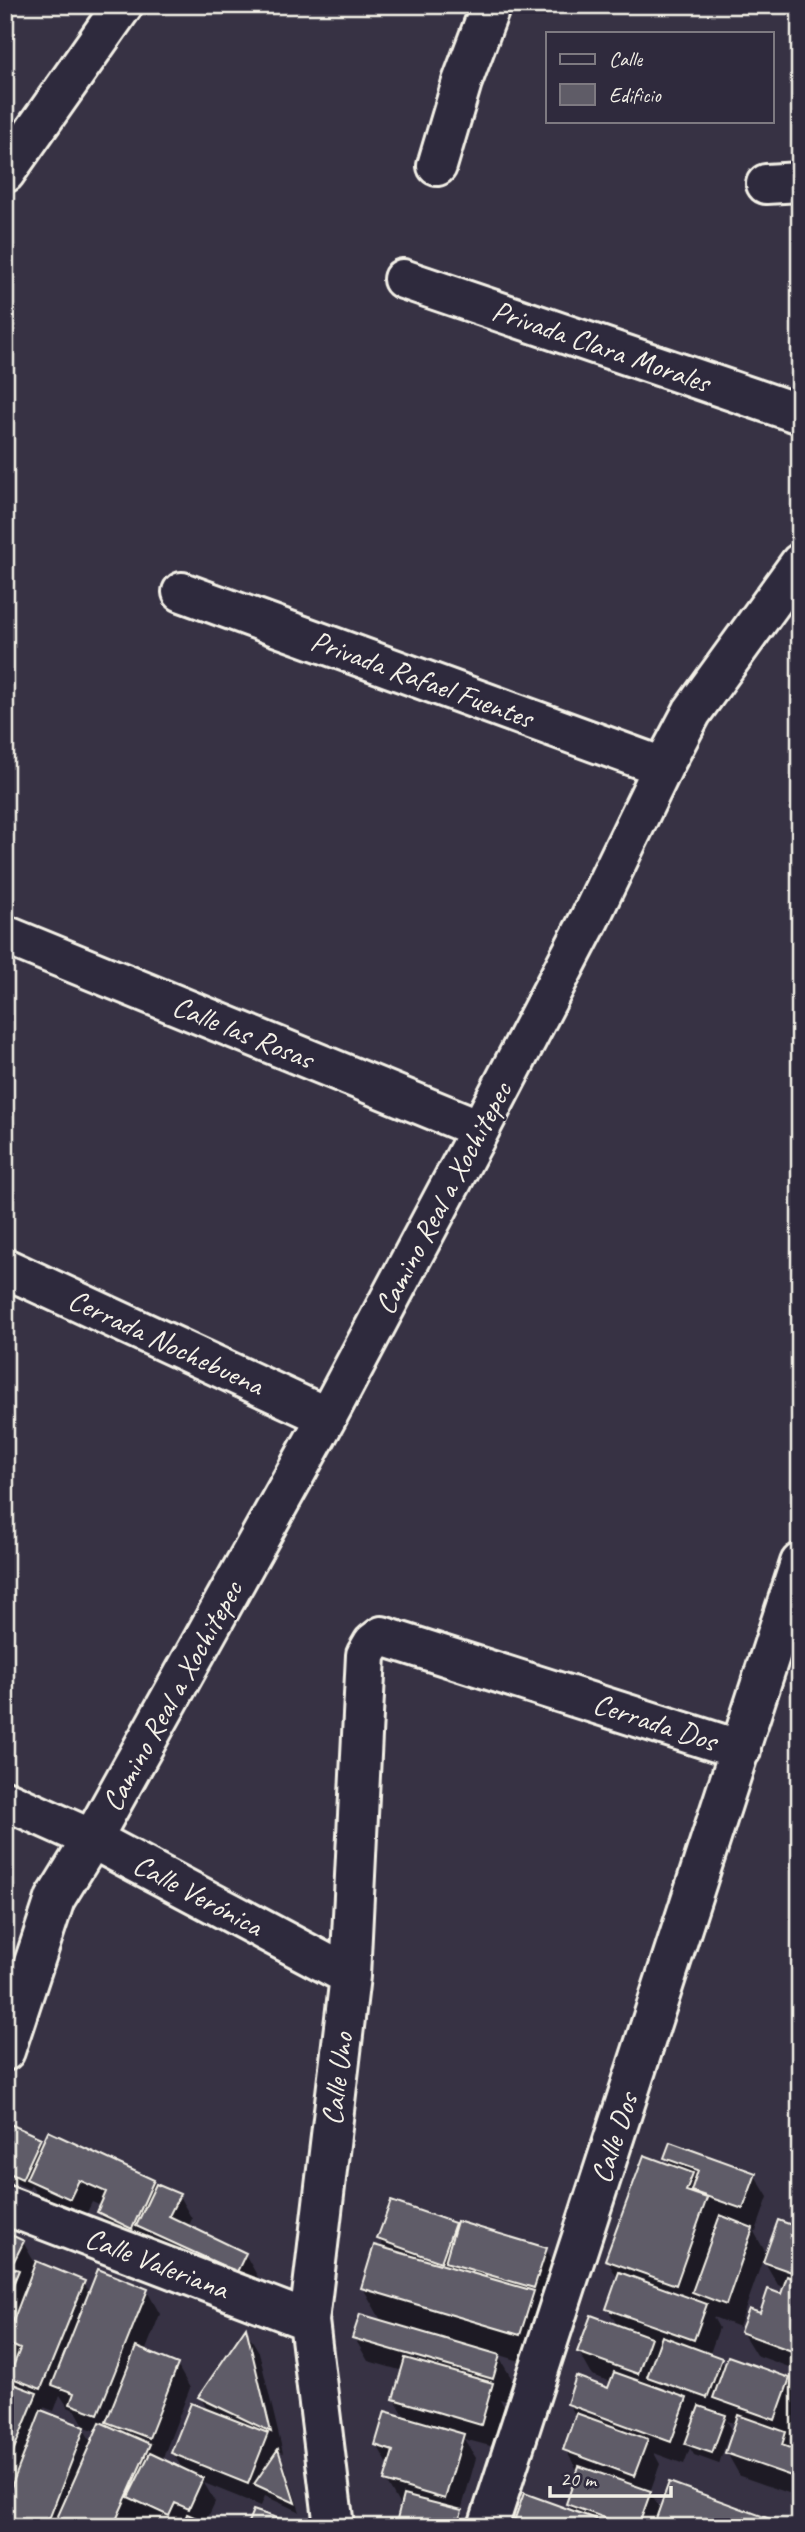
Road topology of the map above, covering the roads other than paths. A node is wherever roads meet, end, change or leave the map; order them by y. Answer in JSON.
{"nodes":[{"id":1,"x":123,"y":5,"type":"edge"},
{"id":2,"x":491,"y":5,"type":"edge"},
{"id":3,"x":437,"y":166,"type":"dead end"},
{"id":4,"x":5,"y":173,"type":"edge"},
{"id":5,"x":403,"y":279,"type":"dead end"},
{"id":6,"x":800,"y":414,"type":"edge"},
{"id":7,"x":800,"y":563,"type":"edge"},
{"id":8,"x":182,"y":592,"type":"dead end"},
{"id":9,"x":663,"y":766,"type":"junction"},
{"id":10,"x":5,"y":935,"type":"edge"},
{"id":11,"x":480,"y":1129,"type":"junction"},
{"id":12,"x":5,"y":1268,"type":"edge"},
{"id":13,"x":327,"y":1417,"type":"junction"},
{"id":14,"x":800,"y":1563,"type":"edge"},
{"id":15,"x":382,"y":1636,"type":"joint"},
{"id":16,"x":741,"y":1750,"type":"junction"},
{"id":17,"x":5,"y":1800,"type":"edge"},
{"id":18,"x":93,"y":1839,"type":"junction"},
{"id":19,"x":350,"y":1976,"type":"junction"},
{"id":20,"x":5,"y":2051,"type":"edge"},
{"id":21,"x":5,"y":2205,"type":"edge"},
{"id":22,"x":309,"y":2321,"type":"junction"},
{"id":23,"x":334,"y":2527,"type":"edge"},
{"id":24,"x":488,"y":2527,"type":"edge"}],
"edges":[{"from":1,"to":4,"type":"street"},
{"from":2,"to":3,"type":"street"},
{"from":5,"to":6,"type":"street","name":"Privada Clara Morales"},
{"from":7,"to":9,"type":"street","name":"Camino Real a Xochitepec"},
{"from":8,"to":9,"type":"street","name":"Privada Rafael Fuentes"},
{"from":9,"to":11,"type":"street","name":"Camino Real a Xochitepec"},
{"from":10,"to":11,"type":"street","name":"Calle las Rosas"},
{"from":11,"to":13,"type":"street","name":"Camino Real a Xochitepec"},
{"from":12,"to":13,"type":"street","name":"Cerrada Nochebuena"},
{"from":13,"to":18,"type":"street","name":"Camino Real a Xochitepec"},
{"from":14,"to":16,"type":"street","name":"Cerrada Dos"},
{"from":15,"to":16,"type":"street","name":"Cerrada Dos"},
{"from":15,"to":19,"type":"street","name":"Calle Uno"},
{"from":16,"to":24,"type":"street","name":"Calle Dos"},
{"from":17,"to":18,"type":"street","name":"Calle Verónica"},
{"from":18,"to":19,"type":"street","name":"Calle Verónica"},
{"from":18,"to":20,"type":"street","name":"Camino Real a Xochitepec"},
{"from":19,"to":22,"type":"street","name":"Calle Uno"},
{"from":21,"to":22,"type":"street","name":"Calle Valeriana"},
{"from":22,"to":23,"type":"street","name":"Calle Uno"}]}
